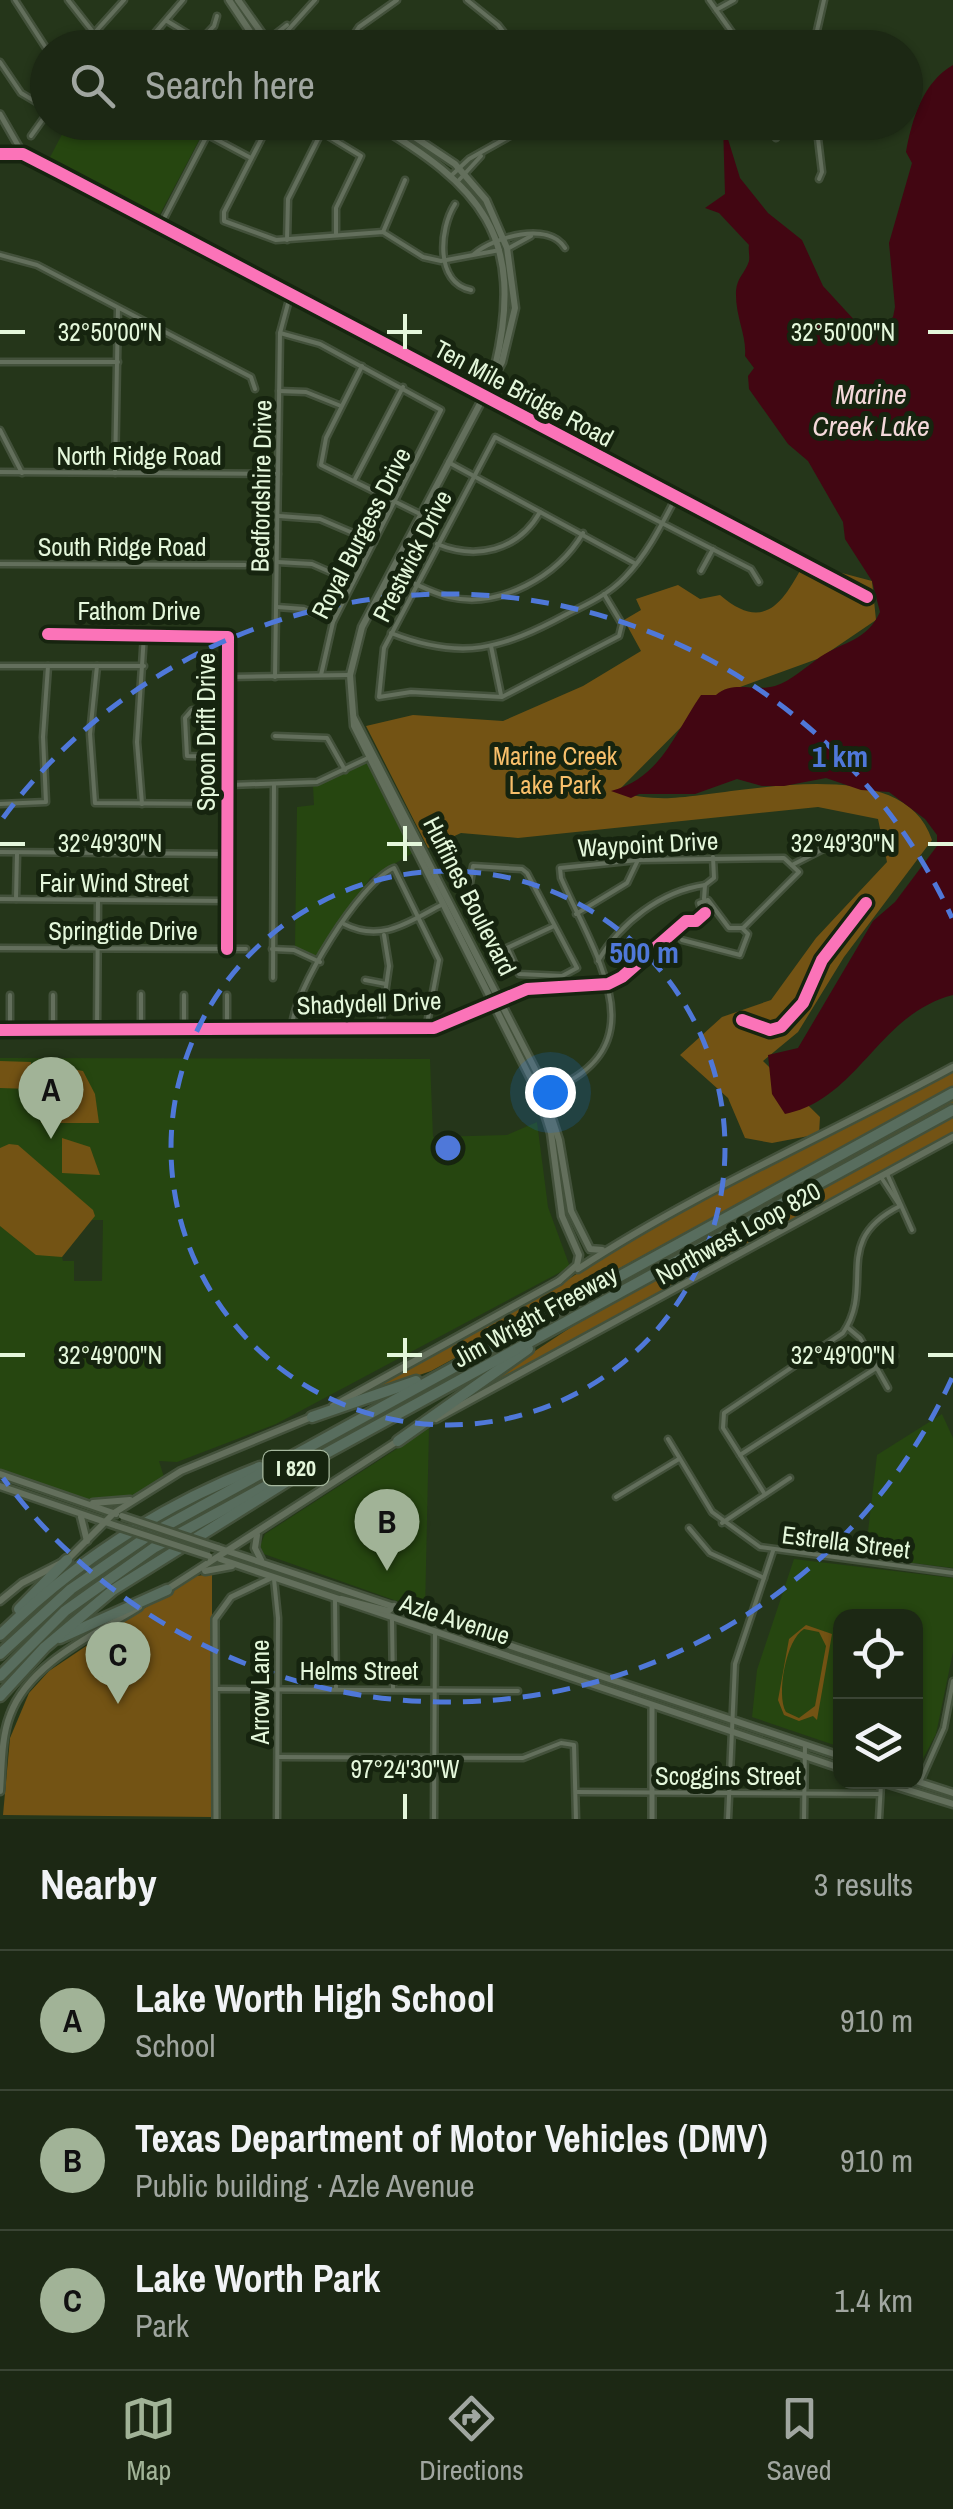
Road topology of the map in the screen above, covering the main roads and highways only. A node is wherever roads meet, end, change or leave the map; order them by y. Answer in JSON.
{"nodes":[{"id":1,"x":228,"y":0,"type":"edge"},
{"id":2,"x":238,"y":0,"type":"edge"},
{"id":3,"x":252,"y":30,"type":"edge"},
{"id":4,"x":256,"y":30,"type":"edge"},
{"id":5,"x":402,"y":140,"type":"edge"},
{"id":6,"x":415,"y":140,"type":"edge"},
{"id":7,"x":459,"y":174,"type":"junction"},
{"id":8,"x":953,"y":1067,"type":"edge"},
{"id":9,"x":953,"y":1093,"type":"edge"},
{"id":10,"x":953,"y":1110,"type":"edge"},
{"id":11,"x":953,"y":1137,"type":"edge"},
{"id":12,"x":563,"y":1196,"type":"junction"},
{"id":13,"x":608,"y":1249,"type":"junction"},
{"id":14,"x":559,"y":1281,"type":"junction"},
{"id":15,"x":580,"y":1314,"type":"junction"},
{"id":16,"x":446,"y":1371,"type":"junction"},
{"id":17,"x":312,"y":1418,"type":"junction"},
{"id":18,"x":398,"y":1441,"type":"junction"},
{"id":19,"x":320,"y":1455,"type":"junction"},
{"id":20,"x":281,"y":1463,"type":"junction"},
{"id":21,"x":0,"y":1474,"type":"edge"},
{"id":22,"x":0,"y":1486,"type":"edge"},
{"id":23,"x":136,"y":1498,"type":"junction"},
{"id":24,"x":84,"y":1503,"type":"junction"},
{"id":25,"x":77,"y":1512,"type":"junction"},
{"id":26,"x":118,"y":1515,"type":"junction"},
{"id":27,"x":104,"y":1522,"type":"junction"},
{"id":28,"x":258,"y":1532,"type":"junction"},
{"id":29,"x":87,"y":1541,"type":"junction"},
{"id":30,"x":229,"y":1551,"type":"junction"},
{"id":31,"x":218,"y":1558,"type":"junction"},
{"id":32,"x":67,"y":1560,"type":"junction"},
{"id":33,"x":262,"y":1562,"type":"junction"},
{"id":34,"x":238,"y":1565,"type":"junction"},
{"id":35,"x":194,"y":1574,"type":"junction"},
{"id":36,"x":166,"y":1590,"type":"junction"},
{"id":37,"x":335,"y":1599,"type":"junction"},
{"id":38,"x":0,"y":1601,"type":"edge"},
{"id":39,"x":394,"y":1606,"type":"junction"},
{"id":40,"x":0,"y":1634,"type":"edge"},
{"id":41,"x":498,"y":1640,"type":"junction"},
{"id":42,"x":50,"y":1643,"type":"junction"},
{"id":43,"x":0,"y":1654,"type":"edge"},
{"id":44,"x":494,"y":1654,"type":"junction"},
{"id":45,"x":588,"y":1670,"type":"junction"},
{"id":46,"x":0,"y":1676,"type":"edge"},
{"id":47,"x":613,"y":1678,"type":"junction"},
{"id":48,"x":584,"y":1683,"type":"junction"},
{"id":49,"x":609,"y":1692,"type":"junction"},
{"id":50,"x":656,"y":1693,"type":"junction"},
{"id":51,"x":0,"y":1696,"type":"edge"},
{"id":52,"x":652,"y":1706,"type":"junction"},
{"id":53,"x":833,"y":1754,"type":"edge"},
{"id":54,"x":833,"y":1766,"type":"edge"},
{"id":55,"x":923,"y":1783,"type":"edge"},
{"id":56,"x":905,"y":1789,"type":"edge"},
{"id":57,"x":0,"y":1792,"type":"edge"},
{"id":58,"x":953,"y":1792,"type":"edge"},
{"id":59,"x":953,"y":1804,"type":"edge"}],
"edges":[{"from":1,"to":3,"type":"main road"},
{"from":2,"to":4,"type":"main road"},
{"from":5,"to":7,"type":"main road","name":"Huffines Boulevard"},
{"from":6,"to":7,"type":"main road","name":"Huffines Boulevard"},
{"from":7,"to":12,"type":"main road","name":"Huffines Boulevard"},
{"from":8,"to":13,"type":"main road","name":"Northwest Loop 820"},
{"from":9,"to":16,"type":"highway","name":"Jim Wright Freeway","number":"I 820"},
{"from":10,"to":15,"type":"highway","name":"Jim Wright Freeway","number":"I 820"},
{"from":11,"to":18,"type":"main road","name":"Northwest Loop 820"},
{"from":12,"to":13,"type":"main road","name":"Huffines Boulevard"},
{"from":12,"to":14,"type":"main road","name":"Huffines Boulevard"},
{"from":13,"to":14,"type":"main road","name":"Northwest Loop 820"},
{"from":14,"to":17,"type":"main road","name":"Northwest Loop 820"},
{"from":15,"to":18,"type":"highway"},
{"from":15,"to":19,"type":"highway","name":"Jim Wright Freeway","number":"I 820"},
{"from":16,"to":17,"type":"highway"},
{"from":16,"to":20,"type":"highway","name":"Jim Wright Freeway","number":"I 820"},
{"from":17,"to":23,"type":"main road","name":"Northwest Loop 820"},
{"from":18,"to":28,"type":"main road","name":"Northwest Loop 820"},
{"from":19,"to":42,"type":"highway"},
{"from":19,"to":46,"type":"highway","name":"Jim Wright Freeway","number":"I 820"},
{"from":20,"to":40,"type":"highway"},
{"from":20,"to":43,"type":"highway","name":"Jim Wright Freeway","number":"I 820"},
{"from":21,"to":24,"type":"main road","name":"Azle Avenue"},
{"from":22,"to":25,"type":"main road","name":"Azle Avenue"},
{"from":23,"to":24,"type":"main road"},
{"from":23,"to":26,"type":"main road","name":"Northwest Loop 820"},
{"from":24,"to":26,"type":"main road","name":"Azle Avenue"},
{"from":25,"to":27,"type":"main road","name":"Azle Avenue"},
{"from":25,"to":29,"type":"main road"},
{"from":26,"to":27,"type":"main road","name":"Northwest Loop 820"},
{"from":26,"to":30,"type":"main road","name":"Azle Avenue","bridge":true},
{"from":27,"to":29,"type":"main road","name":"Northwest Loop 820"},
{"from":27,"to":31,"type":"main road","name":"Azle Avenue","bridge":true},
{"from":28,"to":30,"type":"main road","name":"Northwest Loop 820"},
{"from":28,"to":33,"type":"main road"},
{"from":29,"to":32,"type":"main road","name":"Northwest Loop 820"},
{"from":30,"to":31,"type":"main road","name":"Northwest Loop 820"},
{"from":30,"to":33,"type":"main road","name":"Azle Avenue"},
{"from":31,"to":34,"type":"main road","name":"Azle Avenue"},
{"from":31,"to":35,"type":"main road","name":"Northwest Loop 820"},
{"from":32,"to":38,"type":"main road","name":"Northwest Loop 820"},
{"from":32,"to":40,"type":"highway"},
{"from":33,"to":39,"type":"main road","name":"Azle Avenue"},
{"from":34,"to":35,"type":"main road"},
{"from":34,"to":37,"type":"main road","name":"Azle Avenue"},
{"from":35,"to":36,"type":"main road","name":"Northwest Loop 820"},
{"from":36,"to":42,"type":"highway"},
{"from":36,"to":57,"type":"main road","name":"Northwest Loop 820"},
{"from":37,"to":39,"type":"main road"},
{"from":37,"to":44,"type":"main road","name":"Azle Avenue"},
{"from":39,"to":41,"type":"main road","name":"Azle Avenue"},
{"from":41,"to":44,"type":"main road"},
{"from":41,"to":45,"type":"main road","name":"Azle Avenue"},
{"from":42,"to":51,"type":"highway"},
{"from":44,"to":48,"type":"main road","name":"Azle Avenue"},
{"from":45,"to":47,"type":"main road","name":"Azle Avenue"},
{"from":45,"to":48,"type":"main road"},
{"from":47,"to":49,"type":"main road"},
{"from":47,"to":50,"type":"main road","name":"Azle Avenue"},
{"from":48,"to":49,"type":"main road","name":"Azle Avenue"},
{"from":49,"to":52,"type":"main road","name":"Azle Avenue"},
{"from":50,"to":52,"type":"main road"},
{"from":50,"to":53,"type":"main road","name":"Azle Avenue"},
{"from":52,"to":54,"type":"main road","name":"Azle Avenue"},
{"from":55,"to":58,"type":"main road"},
{"from":56,"to":59,"type":"main road"}]}
